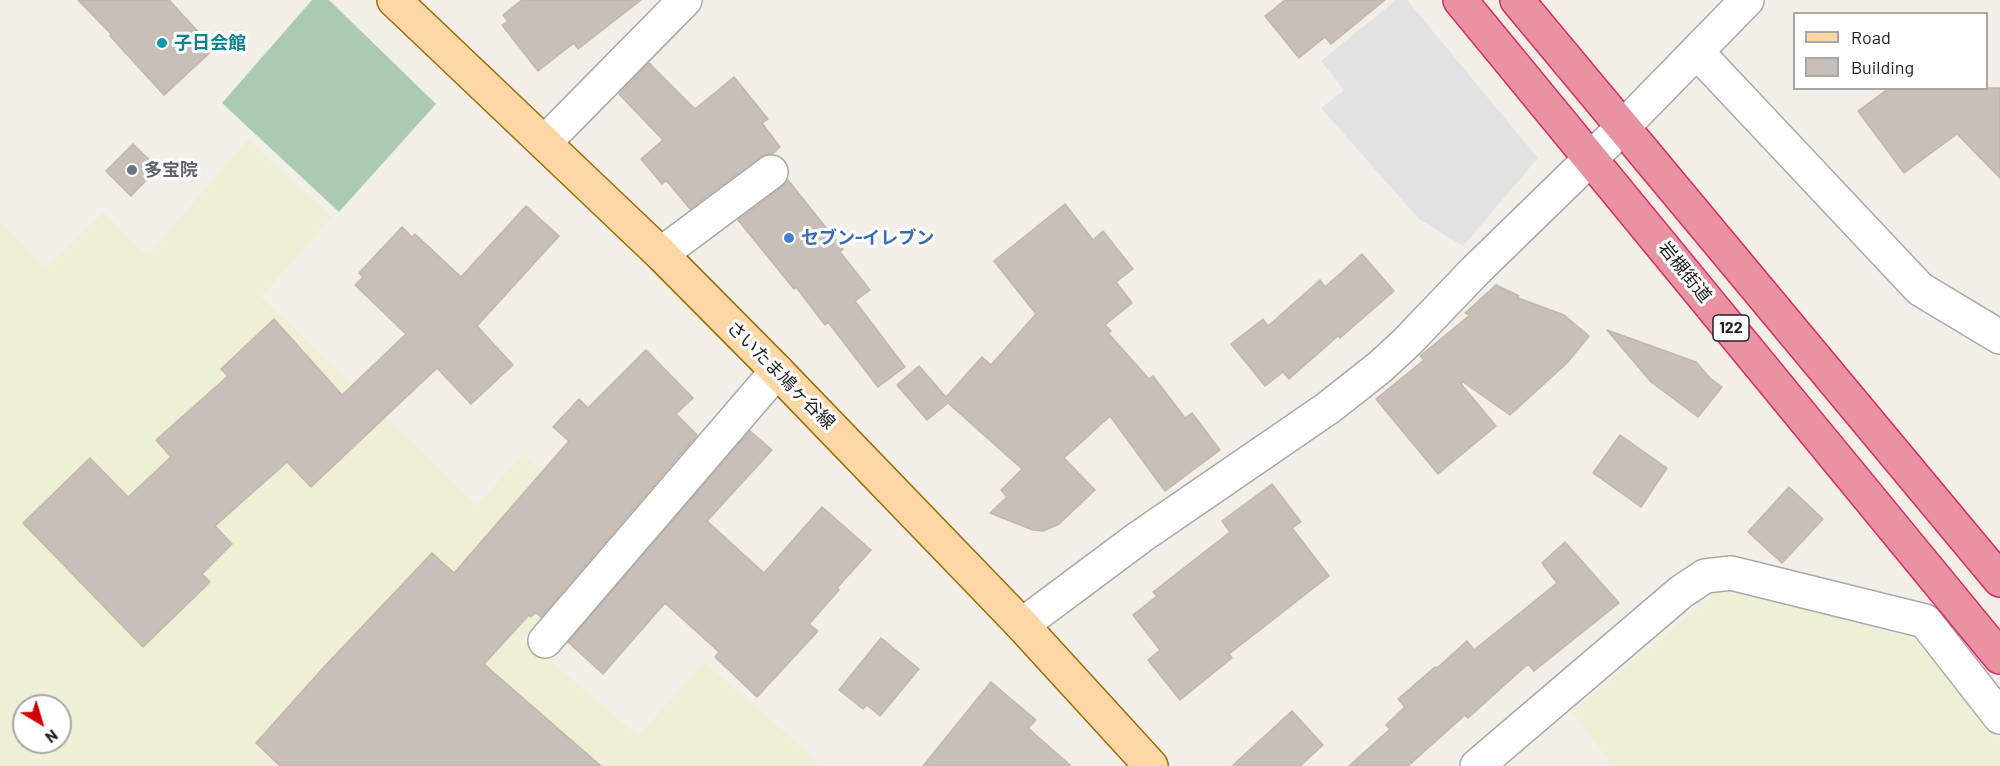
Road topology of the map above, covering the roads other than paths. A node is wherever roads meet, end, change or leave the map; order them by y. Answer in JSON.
{"nodes":[{"id":1,"x":394,"y":0,"type":"edge"},
{"id":2,"x":685,"y":0,"type":"edge"},
{"id":3,"x":1460,"y":0,"type":"edge"},
{"id":4,"x":1517,"y":0,"type":"edge"},
{"id":5,"x":1747,"y":0,"type":"edge"},
{"id":6,"x":1720,"y":12,"type":"edge"},
{"id":7,"x":1696,"y":52,"type":"junction"},
{"id":8,"x":1622,"y":128,"type":"junction"},
{"id":9,"x":544,"y":142,"type":"junction"},
{"id":10,"x":1591,"y":158,"type":"junction"},
{"id":11,"x":771,"y":172,"type":"dead end"},
{"id":12,"x":661,"y":254,"type":"junction"},
{"id":13,"x":2000,"y":337,"type":"edge"},
{"id":14,"x":777,"y":371,"type":"junction"},
{"id":15,"x":2000,"y":580,"type":"edge"},
{"id":16,"x":1951,"y":598,"type":"junction"},
{"id":17,"x":1925,"y":621,"type":"junction"},
{"id":18,"x":1022,"y":625,"type":"junction"},
{"id":19,"x":545,"y":641,"type":"dead end"},
{"id":20,"x":2000,"y":657,"type":"edge"},
{"id":21,"x":2000,"y":717,"type":"edge"},
{"id":22,"x":1138,"y":761,"type":"edge"},
{"id":23,"x":1477,"y":766,"type":"edge"}],
"edges":[{"from":1,"to":9,"type":"main road","name":"さいたま鳩ヶ谷線"},
{"from":2,"to":9,"type":"street"},
{"from":3,"to":10,"type":"highway","name":"岩槻街道","number":"122"},
{"from":4,"to":8,"type":"highway","number":"122"},
{"from":5,"to":6,"type":"street"},
{"from":6,"to":7,"type":"street"},
{"from":7,"to":8,"type":"street"},
{"from":7,"to":13,"type":"street"},
{"from":8,"to":10,"type":"street"},
{"from":8,"to":15,"type":"highway","number":"122"},
{"from":9,"to":12,"type":"main road","name":"さいたま鳩ヶ谷線"},
{"from":10,"to":16,"type":"highway","name":"岩槻街道","number":"122"},
{"from":10,"to":18,"type":"street"},
{"from":11,"to":12,"type":"street"},
{"from":12,"to":14,"type":"main road","name":"さいたま鳩ヶ谷線"},
{"from":14,"to":18,"type":"main road","name":"さいたま鳩ヶ谷線"},
{"from":14,"to":19,"type":"street"},
{"from":16,"to":17,"type":"street"},
{"from":16,"to":20,"type":"highway","name":"岩槻街道","number":"122"},
{"from":17,"to":21,"type":"street"},
{"from":17,"to":23,"type":"street"},
{"from":18,"to":22,"type":"main road","name":"さいたま鳩ヶ谷線"}]}
